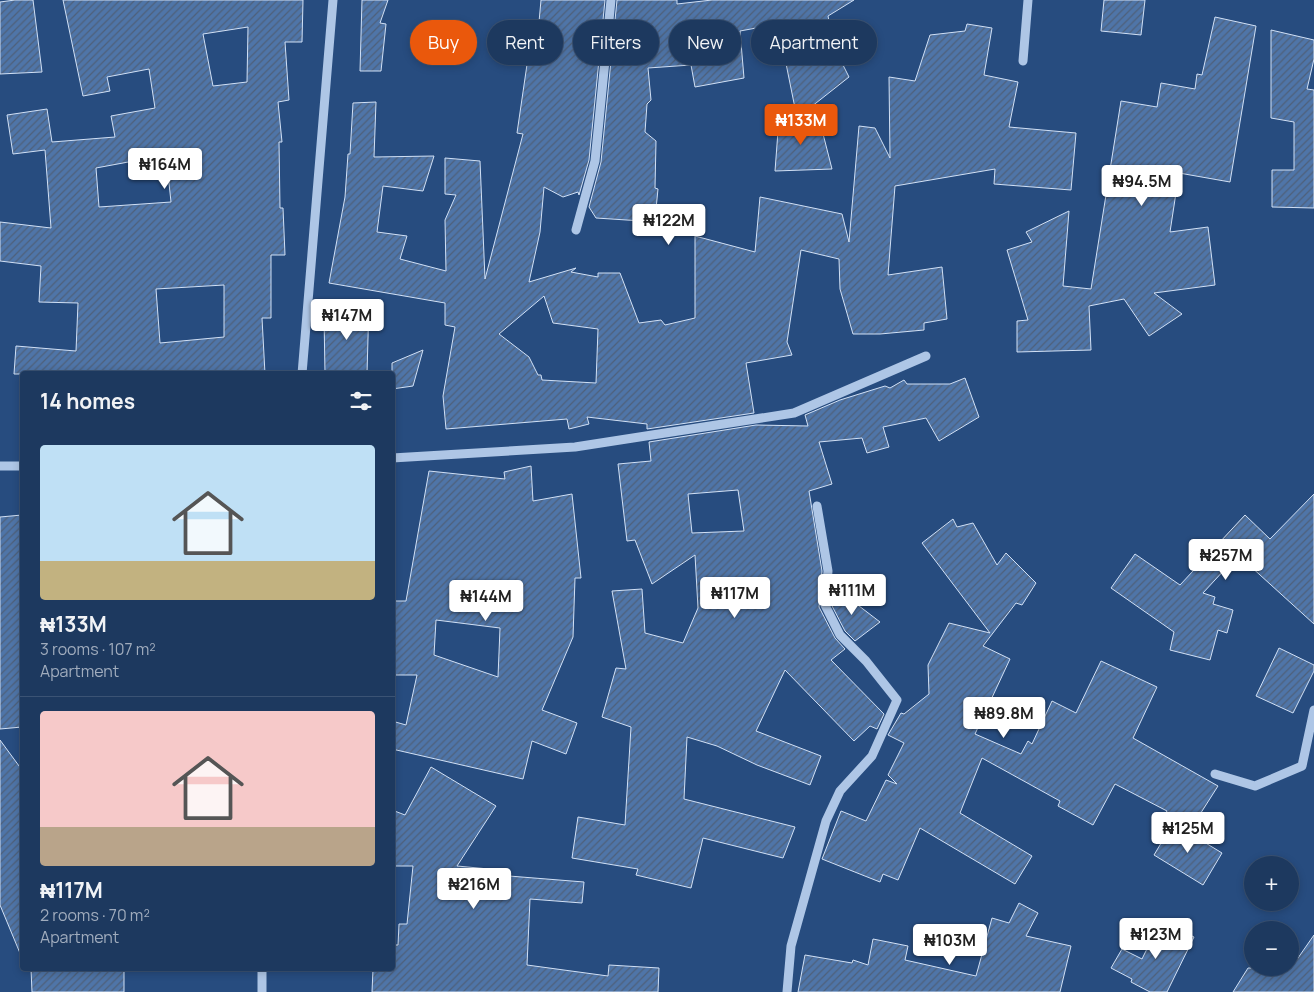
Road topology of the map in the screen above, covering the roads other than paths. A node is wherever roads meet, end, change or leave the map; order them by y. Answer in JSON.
{"nodes":[{"id":1,"x":333,"y":0,"type":"edge"},
{"id":2,"x":611,"y":0,"type":"edge"},
{"id":3,"x":1028,"y":0,"type":"edge"},
{"id":4,"x":1023,"y":61,"type":"dead end"},
{"id":5,"x":576,"y":230,"type":"dead end"},
{"id":6,"x":926,"y":356,"type":"dead end"},
{"id":7,"x":302,"y":371,"type":"edge"},
{"id":8,"x":395,"y":458,"type":"edge"},
{"id":9,"x":0,"y":466,"type":"edge"},
{"id":10,"x":20,"y":466,"type":"edge"},
{"id":11,"x":817,"y":506,"type":"dead end"},
{"id":12,"x":1314,"y":710,"type":"edge"},
{"id":13,"x":1215,"y":774,"type":"dead end"},
{"id":14,"x":262,"y":971,"type":"edge"},
{"id":15,"x":262,"y":992,"type":"edge"},
{"id":16,"x":787,"y":992,"type":"edge"}],
"edges":[{"from":1,"to":7,"type":"street"},
{"from":2,"to":5,"type":"street"},
{"from":3,"to":4,"type":"street"},
{"from":6,"to":8,"type":"street"},
{"from":9,"to":10,"type":"street"},
{"from":11,"to":16,"type":"street"},
{"from":12,"to":13,"type":"street"},
{"from":14,"to":15,"type":"street"}]}
